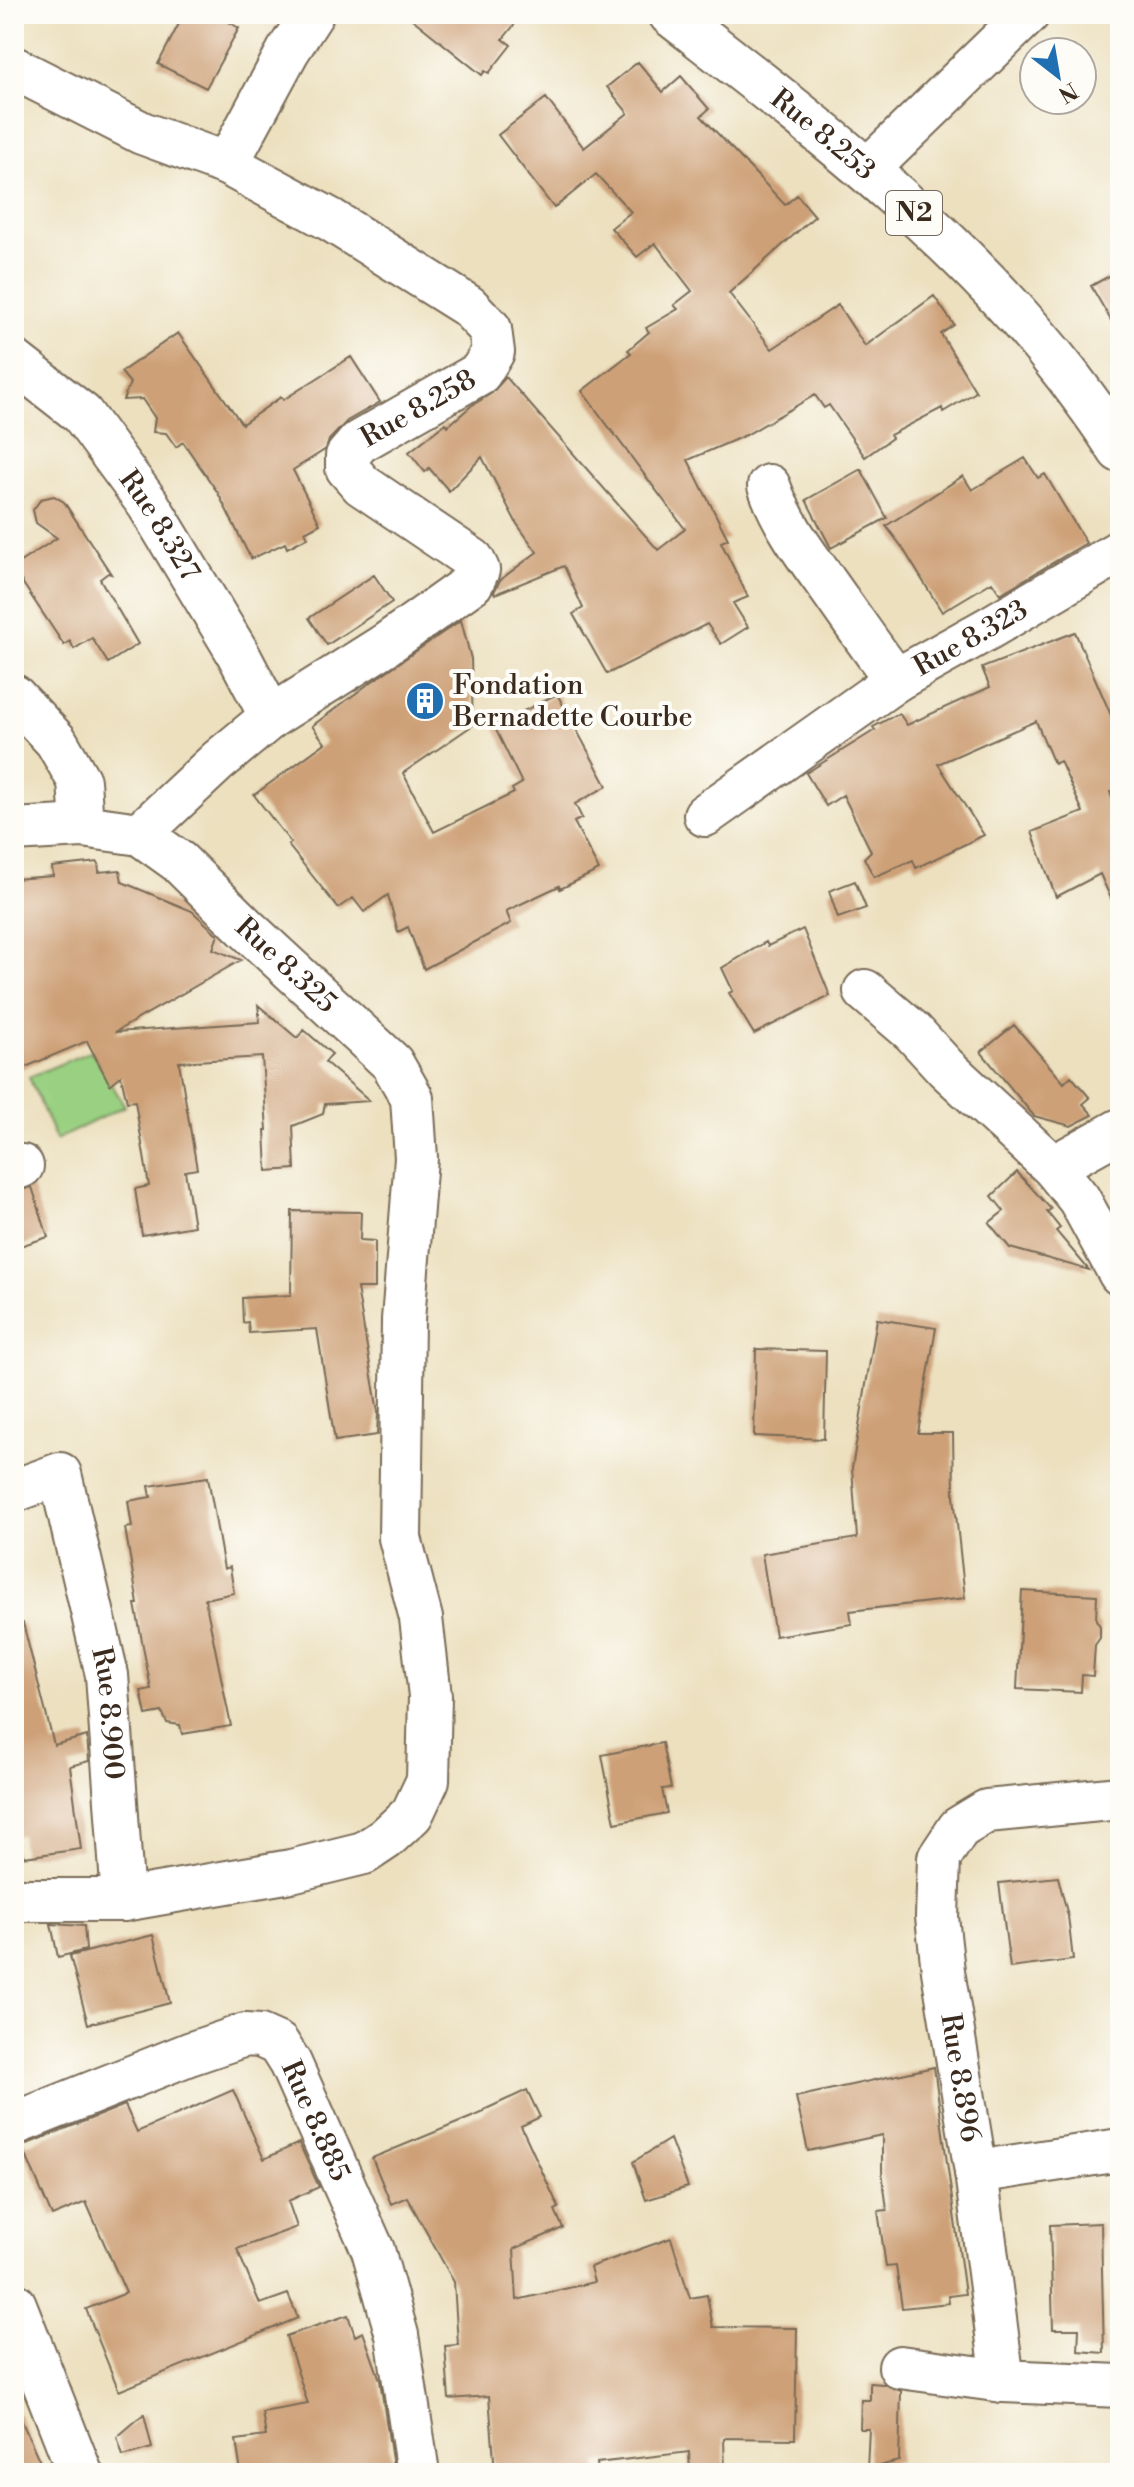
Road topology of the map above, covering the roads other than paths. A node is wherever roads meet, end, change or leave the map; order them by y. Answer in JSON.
{"nodes":[{"id":1,"x":312,"y":14,"type":"edge"},
{"id":2,"x":671,"y":14,"type":"edge"},
{"id":3,"x":1028,"y":14,"type":"edge"},
{"id":4,"x":14,"y":68,"type":"edge"},
{"id":5,"x":227,"y":164,"type":"junction"},
{"id":6,"x":867,"y":170,"type":"junction"},
{"id":7,"x":14,"y":361,"type":"edge"},
{"id":8,"x":1120,"y":450,"type":"edge"},
{"id":9,"x":769,"y":486,"type":"dead end"},
{"id":10,"x":1120,"y":551,"type":"edge"},
{"id":11,"x":896,"y":680,"type":"junction"},
{"id":12,"x":14,"y":696,"type":"edge"},
{"id":13,"x":271,"y":717,"type":"junction"},
{"id":14,"x":705,"y":815,"type":"dead end"},
{"id":15,"x":82,"y":826,"type":"junction"},
{"id":16,"x":14,"y":830,"type":"edge"},
{"id":17,"x":140,"y":834,"type":"junction"},
{"id":18,"x":865,"y":991,"type":"dead end"},
{"id":19,"x":1120,"y":1130,"type":"edge"},
{"id":20,"x":1053,"y":1167,"type":"junction"},
{"id":21,"x":1120,"y":1274,"type":"edge"},
{"id":22,"x":14,"y":1491,"type":"edge"},
{"id":23,"x":1120,"y":1798,"type":"edge"},
{"id":24,"x":14,"y":1900,"type":"edge"},
{"id":25,"x":123,"y":1900,"type":"junction"},
{"id":26,"x":14,"y":2124,"type":"edge"},
{"id":27,"x":1120,"y":2150,"type":"edge"},
{"id":28,"x":976,"y":2172,"type":"junction"},
{"id":29,"x":14,"y":2305,"type":"edge"},
{"id":30,"x":900,"y":2367,"type":"dead end"},
{"id":31,"x":1003,"y":2381,"type":"junction"},
{"id":32,"x":1120,"y":2386,"type":"edge"},
{"id":33,"x":80,"y":2473,"type":"edge"},
{"id":34,"x":418,"y":2473,"type":"edge"}],
"edges":[{"from":1,"to":5,"type":"street"},
{"from":2,"to":6,"type":"main road","name":"Rue 8.253","number":"N2"},
{"from":3,"to":6,"type":"street"},
{"from":4,"to":5,"type":"street"},
{"from":5,"to":13,"type":"street","name":"Rue 8.258"},
{"from":6,"to":8,"type":"main road","name":"Rue 8.253","number":"N2"},
{"from":7,"to":13,"type":"street","name":"Rue 8.327"},
{"from":9,"to":11,"type":"street","name":"Rue 8.323"},
{"from":10,"to":11,"type":"street","name":"Rue 8.323"},
{"from":11,"to":14,"type":"street"},
{"from":12,"to":15,"type":"street"},
{"from":13,"to":17,"type":"street","name":"Rue 8.258"},
{"from":15,"to":16,"type":"street","name":"Rue 8.325"},
{"from":15,"to":17,"type":"street","name":"Rue 8.325"},
{"from":17,"to":25,"type":"street","name":"Rue 8.325"},
{"from":18,"to":20,"type":"street"},
{"from":19,"to":20,"type":"street"},
{"from":20,"to":21,"type":"street"},
{"from":22,"to":25,"type":"street","name":"Rue 8.900"},
{"from":23,"to":28,"type":"street","name":"Rue 8.896"},
{"from":24,"to":25,"type":"street"},
{"from":26,"to":34,"type":"street","name":"Rue 8.885"},
{"from":27,"to":28,"type":"street"},
{"from":28,"to":31,"type":"street","name":"Rue 8.896"},
{"from":29,"to":33,"type":"main road"},
{"from":30,"to":31,"type":"street"},
{"from":31,"to":32,"type":"street"}]}
